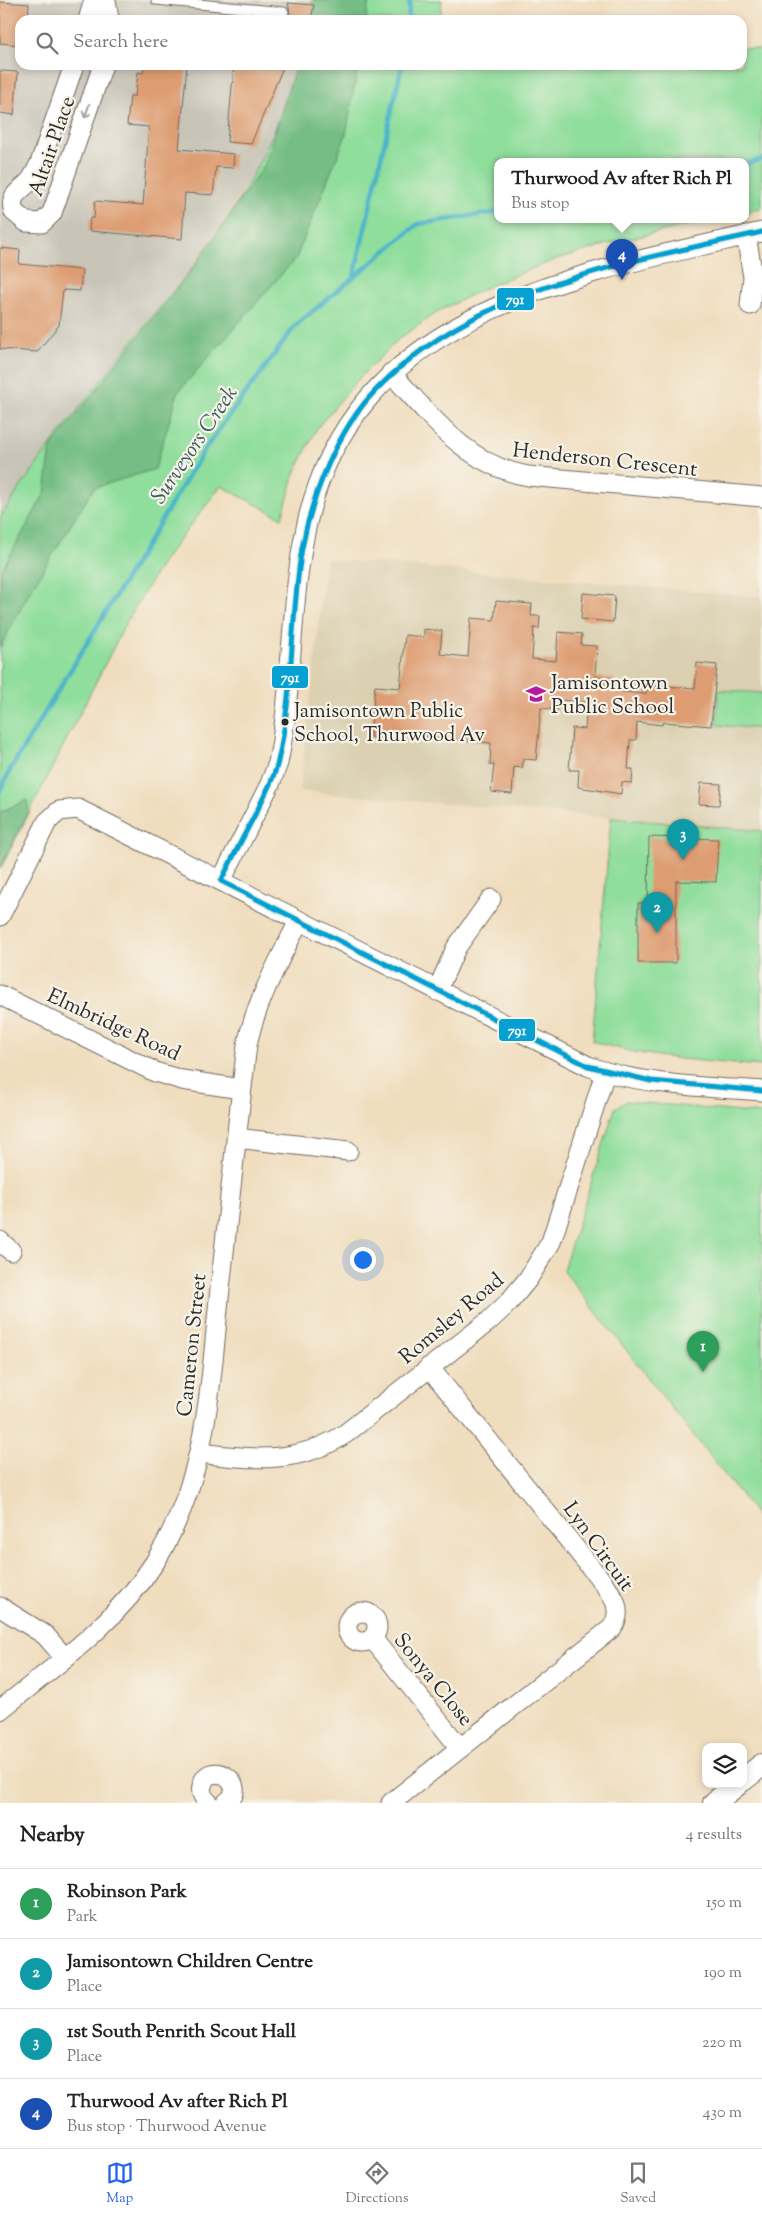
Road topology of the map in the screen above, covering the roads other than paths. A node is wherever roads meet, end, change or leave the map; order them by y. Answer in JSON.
{"nodes":[{"id":1,"x":94,"y":0,"type":"edge"},
{"id":2,"x":106,"y":0,"type":"edge"},
{"id":3,"x":156,"y":0,"type":"edge"},
{"id":4,"x":284,"y":12,"type":"dead end"},
{"id":5,"x":90,"y":15,"type":"edge"},
{"id":6,"x":108,"y":15,"type":"edge"},
{"id":7,"x":72,"y":70,"type":"edge"},
{"id":8,"x":101,"y":70,"type":"edge"},
{"id":9,"x":754,"y":233,"type":"edge"},
{"id":10,"x":750,"y":305,"type":"dead end"},
{"id":11,"x":391,"y":373,"type":"junction"},
{"id":12,"x":762,"y":497,"type":"edge"},
{"id":13,"x":221,"y":881,"type":"junction"},
{"id":14,"x":491,"y":899,"type":"dead end"},
{"id":15,"x":0,"y":916,"type":"edge"},
{"id":16,"x":299,"y":921,"type":"junction"},
{"id":17,"x":437,"y":991,"type":"junction"},
{"id":18,"x":0,"y":996,"type":"edge"},
{"id":19,"x":605,"y":1073,"type":"junction"},
{"id":20,"x":241,"y":1089,"type":"junction"},
{"id":21,"x":762,"y":1091,"type":"edge"},
{"id":22,"x":236,"y":1138,"type":"junction"},
{"id":23,"x":348,"y":1151,"type":"dead end"},
{"id":24,"x":429,"y":1367,"type":"junction"},
{"id":25,"x":200,"y":1453,"type":"junction"},
{"id":26,"x":0,"y":1607,"type":"edge"},
{"id":27,"x":372,"y":1638,"type":"dead end"},
{"id":28,"x":65,"y":1658,"type":"junction"},
{"id":29,"x":0,"y":1710,"type":"edge"},
{"id":30,"x":460,"y":1748,"type":"junction"},
{"id":31,"x":762,"y":1765,"type":"edge"},
{"id":32,"x":747,"y":1777,"type":"edge"},
{"id":33,"x":733,"y":1788,"type":"edge"},
{"id":34,"x":228,"y":1802,"type":"edge"},
{"id":35,"x":209,"y":1803,"type":"edge"},
{"id":36,"x":391,"y":1803,"type":"edge"},
{"id":37,"x":714,"y":1803,"type":"edge"}],
"edges":[{"from":1,"to":5,"type":"street"},
{"from":2,"to":6,"type":"street"},
{"from":3,"to":4,"type":"lane"},
{"from":8,"to":7,"type":"street","name":"Altair Place","one_way":true},
{"from":9,"to":10,"type":"street"},
{"from":9,"to":11,"type":"street"},
{"from":11,"to":12,"type":"street","name":"Henderson Crescent"},
{"from":11,"to":13,"type":"street"},
{"from":13,"to":15,"type":"street"},
{"from":13,"to":16,"type":"street"},
{"from":14,"to":17,"type":"street"},
{"from":16,"to":17,"type":"street"},
{"from":16,"to":20,"type":"street","name":"Cameron Street"},
{"from":17,"to":19,"type":"street"},
{"from":18,"to":20,"type":"street","name":"Elmbridge Road"},
{"from":19,"to":21,"type":"street"},
{"from":19,"to":24,"type":"street","name":"Romsley Road"},
{"from":20,"to":22,"type":"street","name":"Cameron Street"},
{"from":22,"to":23,"type":"street"},
{"from":22,"to":25,"type":"street","name":"Cameron Street"},
{"from":24,"to":25,"type":"street","name":"Romsley Road"},
{"from":24,"to":30,"type":"street","name":"Lyn Circuit"},
{"from":25,"to":28,"type":"street","name":"Cameron Street"},
{"from":26,"to":28,"type":"street"},
{"from":27,"to":30,"type":"street","name":"Sonya Close"},
{"from":28,"to":29,"type":"street","name":"Cameron Street"},
{"from":30,"to":36,"type":"street","name":"Lyn Circuit"},
{"from":31,"to":32,"type":"street"},
{"from":33,"to":37,"type":"street"},
{"from":34,"to":35,"type":"street"}]}
